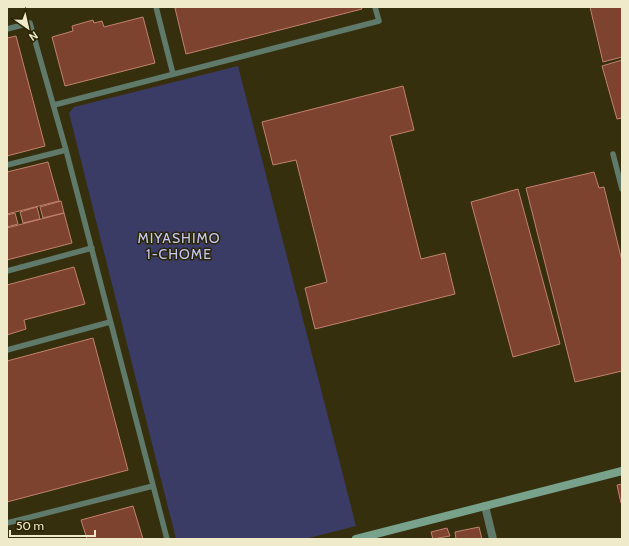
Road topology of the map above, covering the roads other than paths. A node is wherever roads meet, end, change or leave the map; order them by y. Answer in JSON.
{"nodes":[{"id":1,"x":156,"y":7,"type":"edge"},
{"id":2,"x":375,"y":7,"type":"edge"},
{"id":3,"x":7,"y":29,"type":"edge"},
{"id":4,"x":173,"y":74,"type":"junction"},
{"id":5,"x":54,"y":105,"type":"junction"},
{"id":6,"x":66,"y":150,"type":"junction"},
{"id":7,"x":613,"y":154,"type":"dead end"},
{"id":8,"x":7,"y":165,"type":"edge"},
{"id":9,"x":622,"y":189,"type":"edge"},
{"id":10,"x":92,"y":248,"type":"junction"},
{"id":11,"x":7,"y":270,"type":"edge"},
{"id":12,"x":110,"y":322,"type":"junction"},
{"id":13,"x":7,"y":350,"type":"edge"},
{"id":14,"x":622,"y":470,"type":"edge"},
{"id":15,"x":153,"y":486,"type":"junction"},
{"id":16,"x":485,"y":506,"type":"junction"},
{"id":17,"x":7,"y":523,"type":"edge"},
{"id":18,"x":167,"y":539,"type":"edge"},
{"id":19,"x":356,"y":539,"type":"edge"},
{"id":20,"x":493,"y":539,"type":"edge"}],
"edges":[{"from":1,"to":4,"type":"lane"},
{"from":2,"to":4,"type":"lane"},
{"from":3,"to":5,"type":"lane"},
{"from":4,"to":5,"type":"lane"},
{"from":5,"to":6,"type":"lane"},
{"from":6,"to":8,"type":"lane"},
{"from":6,"to":10,"type":"lane"},
{"from":7,"to":9,"type":"lane"},
{"from":10,"to":11,"type":"lane"},
{"from":10,"to":12,"type":"lane"},
{"from":12,"to":13,"type":"lane"},
{"from":12,"to":15,"type":"lane"},
{"from":14,"to":16,"type":"street"},
{"from":15,"to":17,"type":"lane"},
{"from":15,"to":18,"type":"lane"},
{"from":16,"to":19,"type":"street"},
{"from":16,"to":20,"type":"street"}]}
